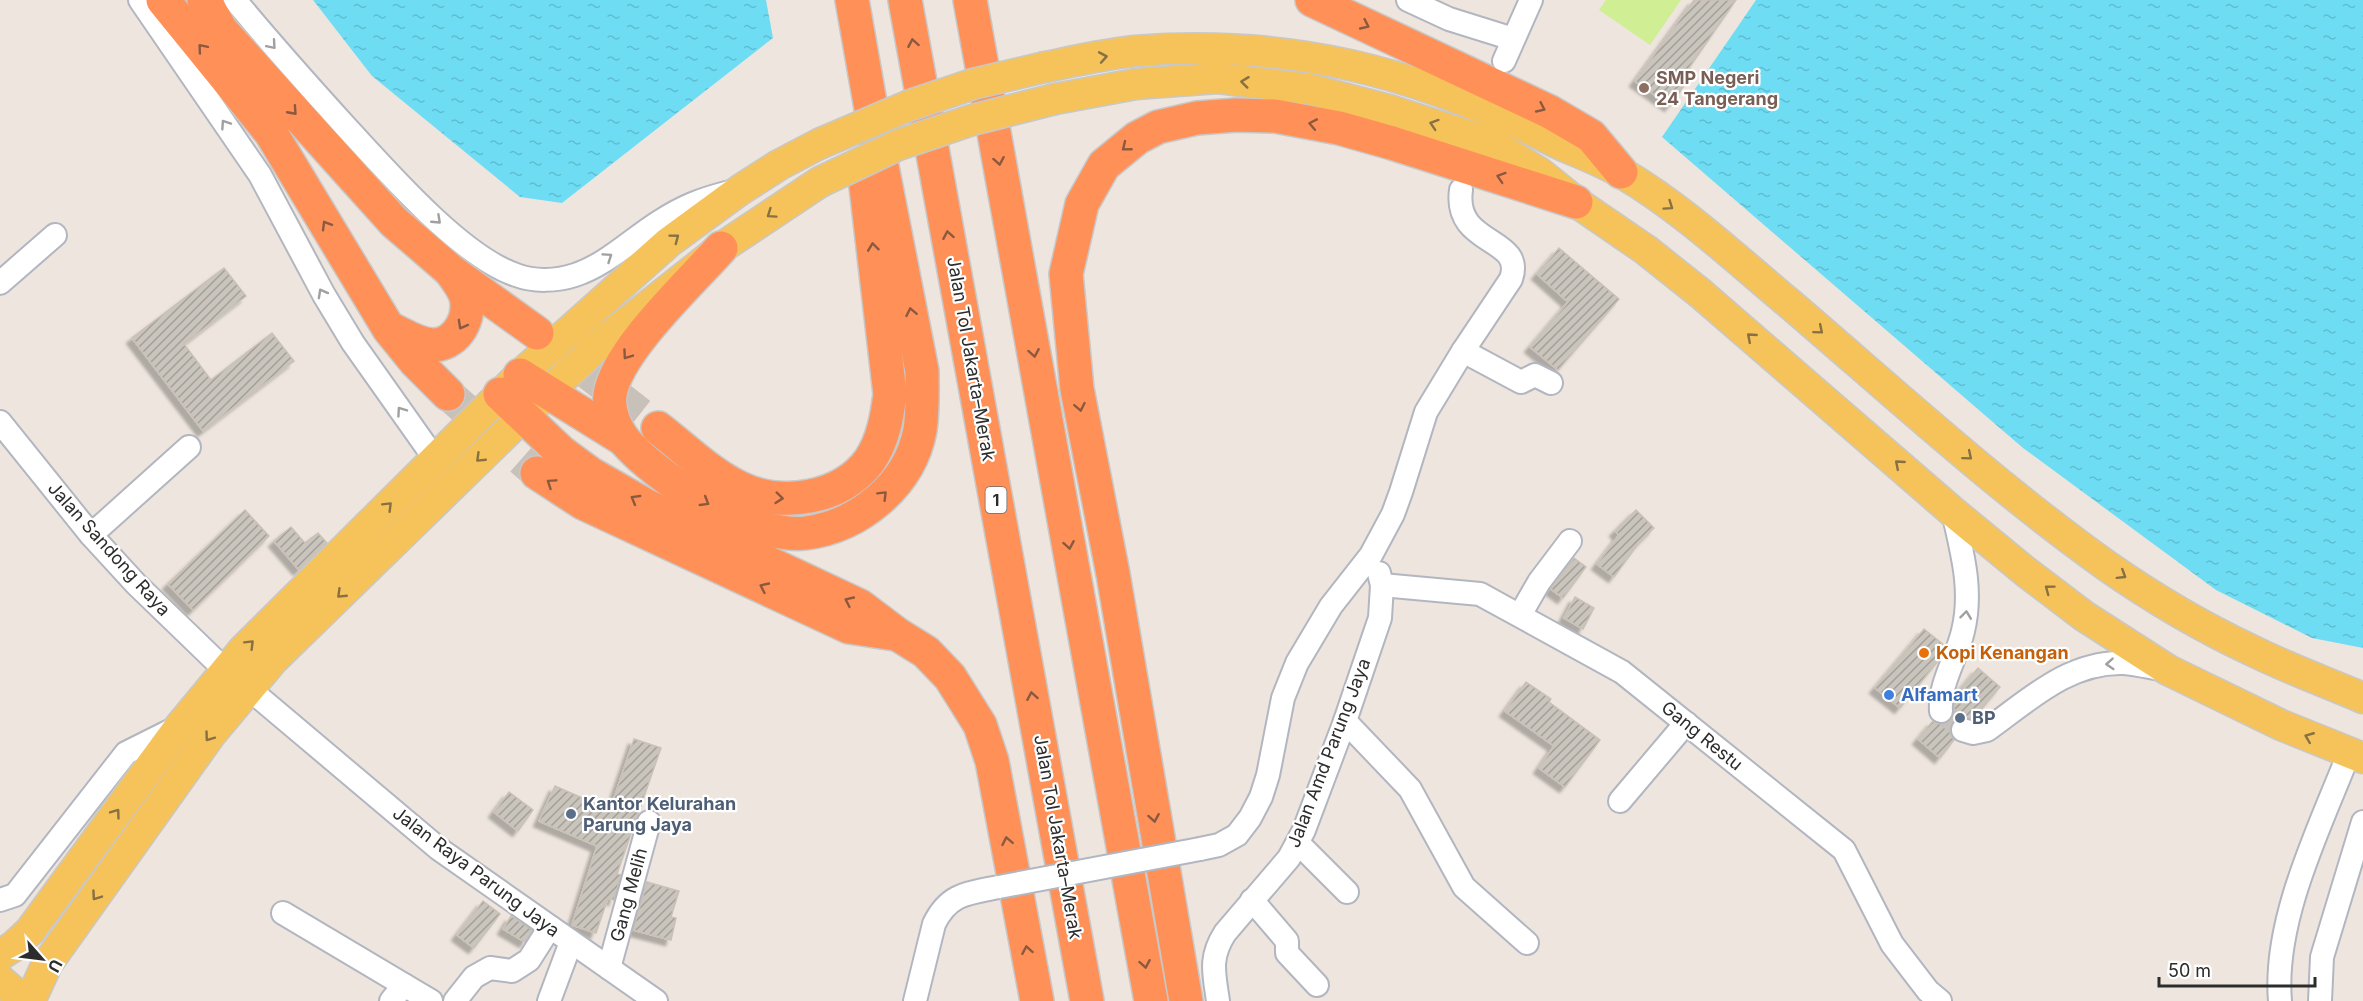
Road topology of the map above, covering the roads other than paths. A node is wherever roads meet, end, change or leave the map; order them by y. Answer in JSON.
{"nodes":[{"id":1,"x":140,"y":0,"type":"edge"},
{"id":2,"x":162,"y":0,"type":"edge"},
{"id":3,"x":204,"y":0,"type":"edge"},
{"id":4,"x":235,"y":0,"type":"edge"},
{"id":5,"x":847,"y":0,"type":"edge"},
{"id":6,"x":852,"y":0,"type":"edge"},
{"id":7,"x":905,"y":0,"type":"edge"},
{"id":8,"x":970,"y":0,"type":"edge"},
{"id":9,"x":1312,"y":0,"type":"edge"},
{"id":10,"x":1531,"y":0,"type":"edge"},
{"id":11,"x":1413,"y":2,"type":"edge"},
{"id":12,"x":1512,"y":39,"type":"junction"},
{"id":13,"x":1504,"y":61,"type":"dead end"},
{"id":14,"x":1621,"y":172,"type":"junction"},
{"id":15,"x":740,"y":190,"type":"junction"},
{"id":16,"x":1461,"y":190,"type":"dead end"},
{"id":17,"x":1576,"y":202,"type":"junction"},
{"id":18,"x":55,"y":235,"type":"dead end"},
{"id":19,"x":721,"y":248,"type":"junction"},
{"id":20,"x":452,"y":272,"type":"junction"},
{"id":21,"x":0,"y":283,"type":"edge"},
{"id":22,"x":389,"y":329,"type":"junction"},
{"id":23,"x":537,"y":333,"type":"tunnel mouth"},
{"id":24,"x":1463,"y":351,"type":"junction"},
{"id":25,"x":1551,"y":383,"type":"dead end"},
{"id":26,"x":548,"y":392,"type":"junction"},
{"id":27,"x":448,"y":394,"type":"tunnel mouth"},
{"id":28,"x":514,"y":395,"type":"junction"},
{"id":29,"x":658,"y":428,"type":"tunnel mouth"},
{"id":30,"x":4,"y":437,"type":"edge"},
{"id":31,"x":623,"y":440,"type":"junction"},
{"id":32,"x":189,"y":447,"type":"dead end"},
{"id":33,"x":435,"y":459,"type":"junction"},
{"id":34,"x":537,"y":473,"type":"tunnel mouth"},
{"id":35,"x":1953,"y":512,"type":"junction"},
{"id":36,"x":91,"y":535,"type":"junction"},
{"id":37,"x":1570,"y":541,"type":"dead end"},
{"id":38,"x":1371,"y":555,"type":"junction"},
{"id":39,"x":1113,"y":574,"type":"junction"},
{"id":40,"x":1382,"y":585,"type":"junction"},
{"id":41,"x":1520,"y":615,"type":"junction"},
{"id":42,"x":897,"y":634,"type":"junction"},
{"id":43,"x":2169,"y":670,"type":"junction"},
{"id":44,"x":237,"y":679,"type":"junction"},
{"id":45,"x":2363,"y":698,"type":"edge"},
{"id":46,"x":1941,"y":711,"type":"dead end"},
{"id":47,"x":1345,"y":721,"type":"junction"},
{"id":48,"x":1686,"y":723,"type":"junction"},
{"id":49,"x":180,"y":726,"type":"junction"},
{"id":50,"x":1963,"y":730,"type":"dead end"},
{"id":51,"x":2356,"y":756,"type":"edge"},
{"id":52,"x":1620,"y":801,"type":"dead end"},
{"id":53,"x":649,"y":822,"type":"dead end"},
{"id":54,"x":2363,"y":822,"type":"edge"},
{"id":55,"x":1298,"y":843,"type":"junction"},
{"id":56,"x":2363,"y":882,"type":"edge"},
{"id":57,"x":1347,"y":892,"type":"dead end"},
{"id":58,"x":2339,"y":898,"type":"junction"},
{"id":59,"x":0,"y":900,"type":"edge"},
{"id":60,"x":1252,"y":900,"type":"junction"},
{"id":61,"x":283,"y":913,"type":"dead end"},
{"id":62,"x":1138,"y":926,"type":"junction"},
{"id":63,"x":550,"y":927,"type":"junction"},
{"id":64,"x":571,"y":942,"type":"junction"},
{"id":65,"x":1527,"y":943,"type":"dead end"},
{"id":66,"x":0,"y":955,"type":"edge"},
{"id":67,"x":609,"y":968,"type":"junction"},
{"id":68,"x":0,"y":980,"type":"edge"},
{"id":69,"x":1317,"y":985,"type":"dead end"},
{"id":70,"x":398,"y":993,"type":"edge"},
{"id":71,"x":18,"y":1001,"type":"edge"},
{"id":72,"x":30,"y":1001,"type":"edge"},
{"id":73,"x":431,"y":1001,"type":"edge"},
{"id":74,"x":455,"y":1001,"type":"edge"},
{"id":75,"x":549,"y":1001,"type":"edge"},
{"id":76,"x":656,"y":1001,"type":"edge"},
{"id":77,"x":915,"y":1001,"type":"edge"},
{"id":78,"x":1037,"y":1001,"type":"edge"},
{"id":79,"x":1087,"y":1001,"type":"edge"},
{"id":80,"x":1151,"y":1001,"type":"edge"},
{"id":81,"x":1186,"y":1001,"type":"edge"},
{"id":82,"x":1218,"y":1001,"type":"edge"},
{"id":83,"x":1940,"y":1001,"type":"edge"},
{"id":84,"x":2280,"y":1001,"type":"edge"},
{"id":85,"x":2320,"y":1001,"type":"edge"}],
"edges":[{"from":33,"to":1,"type":"street","one_way":true},
{"from":22,"to":2,"type":"highway","one_way":true},
{"from":3,"to":20,"type":"highway","one_way":true},
{"from":4,"to":15,"type":"street","one_way":true},
{"from":29,"to":5,"type":"highway","one_way":true},
{"from":31,"to":6,"type":"highway","one_way":true},
{"from":79,"to":7,"type":"highway","name":"Jalan Tol Jakarta–Merak","number":"1","one_way":true},
{"from":8,"to":62,"type":"highway","one_way":true},
{"from":9,"to":14,"type":"highway","one_way":true},
{"from":10,"to":12,"type":"street"},
{"from":11,"to":12,"type":"street"},
{"from":12,"to":13,"type":"street"},
{"from":15,"to":14,"type":"main road","one_way":true,"bridge":true},
{"from":14,"to":45,"type":"main road","one_way":true},
{"from":28,"to":15,"type":"main road","one_way":true},
{"from":16,"to":24,"type":"street"},
{"from":17,"to":19,"type":"main road","one_way":true,"bridge":true},
{"from":35,"to":17,"type":"main road","one_way":true},
{"from":17,"to":39,"type":"highway","one_way":true},
{"from":18,"to":21,"type":"street"},
{"from":19,"to":26,"type":"main road"},
{"from":19,"to":31,"type":"highway","one_way":true},
{"from":20,"to":22,"type":"highway","one_way":true},
{"from":20,"to":23,"type":"highway"},
{"from":22,"to":27,"type":"highway"},
{"from":24,"to":25,"type":"street"},
{"from":24,"to":38,"type":"street"},
{"from":26,"to":28,"type":"highway"},
{"from":26,"to":31,"type":"highway"},
{"from":28,"to":33,"type":"main road"},
{"from":42,"to":28,"type":"highway","one_way":true},
{"from":28,"to":44,"type":"main road","one_way":true},
{"from":30,"to":36,"type":"street","name":"Jalan Sandong Raya"},
{"from":32,"to":36,"type":"street"},
{"from":44,"to":33,"type":"main road","one_way":true},
{"from":42,"to":34,"type":"highway","one_way":true},
{"from":43,"to":35,"type":"main road","one_way":true},
{"from":46,"to":35,"type":"street","one_way":true},
{"from":36,"to":44,"type":"street","name":"Jalan Sandong Raya"},
{"from":37,"to":41,"type":"street"},
{"from":38,"to":40,"type":"street","name":"Jalan Amd Parung Jaya"},
{"from":38,"to":77,"type":"street","bridge":true},
{"from":39,"to":62,"type":"highway"},
{"from":39,"to":81,"type":"highway","one_way":true},
{"from":40,"to":41,"type":"street","name":"Gang Restu"},
{"from":40,"to":47,"type":"street","name":"Jalan Amd Parung Jaya"},
{"from":41,"to":48,"type":"street","name":"Gang Restu"},
{"from":78,"to":42,"type":"highway","one_way":true},
{"from":43,"to":50,"type":"street","one_way":true},
{"from":51,"to":43,"type":"main road","one_way":true},
{"from":44,"to":49,"type":"main road"},
{"from":44,"to":63,"type":"street","name":"Jalan Raya Parung Jaya"},
{"from":44,"to":72,"type":"main road","one_way":true},
{"from":47,"to":55,"type":"street","name":"Jalan Amd Parung Jaya"},
{"from":47,"to":65,"type":"street"},
{"from":48,"to":52,"type":"street"},
{"from":48,"to":83,"type":"street","name":"Gang Restu"},
{"from":49,"to":59,"type":"street"},
{"from":66,"to":49,"type":"main road","one_way":true},
{"from":51,"to":84,"type":"street"},
{"from":53,"to":67,"type":"street","name":"Gang Melih"},
{"from":54,"to":58,"type":"street"},
{"from":55,"to":57,"type":"street"},
{"from":55,"to":60,"type":"street","name":"Jalan Amd Parung Jaya"},
{"from":56,"to":58,"type":"street"},
{"from":58,"to":85,"type":"street"},
{"from":60,"to":69,"type":"street"},
{"from":60,"to":82,"type":"street","name":"Jalan Amd Parung Jaya"},
{"from":61,"to":70,"type":"street"},
{"from":62,"to":80,"type":"highway","one_way":true},
{"from":63,"to":64,"type":"street","name":"Jalan Raya Parung Jaya"},
{"from":63,"to":74,"type":"street"},
{"from":64,"to":67,"type":"street","name":"Jalan Raya Parung Jaya"},
{"from":64,"to":75,"type":"street"},
{"from":67,"to":76,"type":"street","name":"Jalan Raya Parung Jaya"},
{"from":68,"to":71,"type":"main road"},
{"from":70,"to":73,"type":"street"}]}
